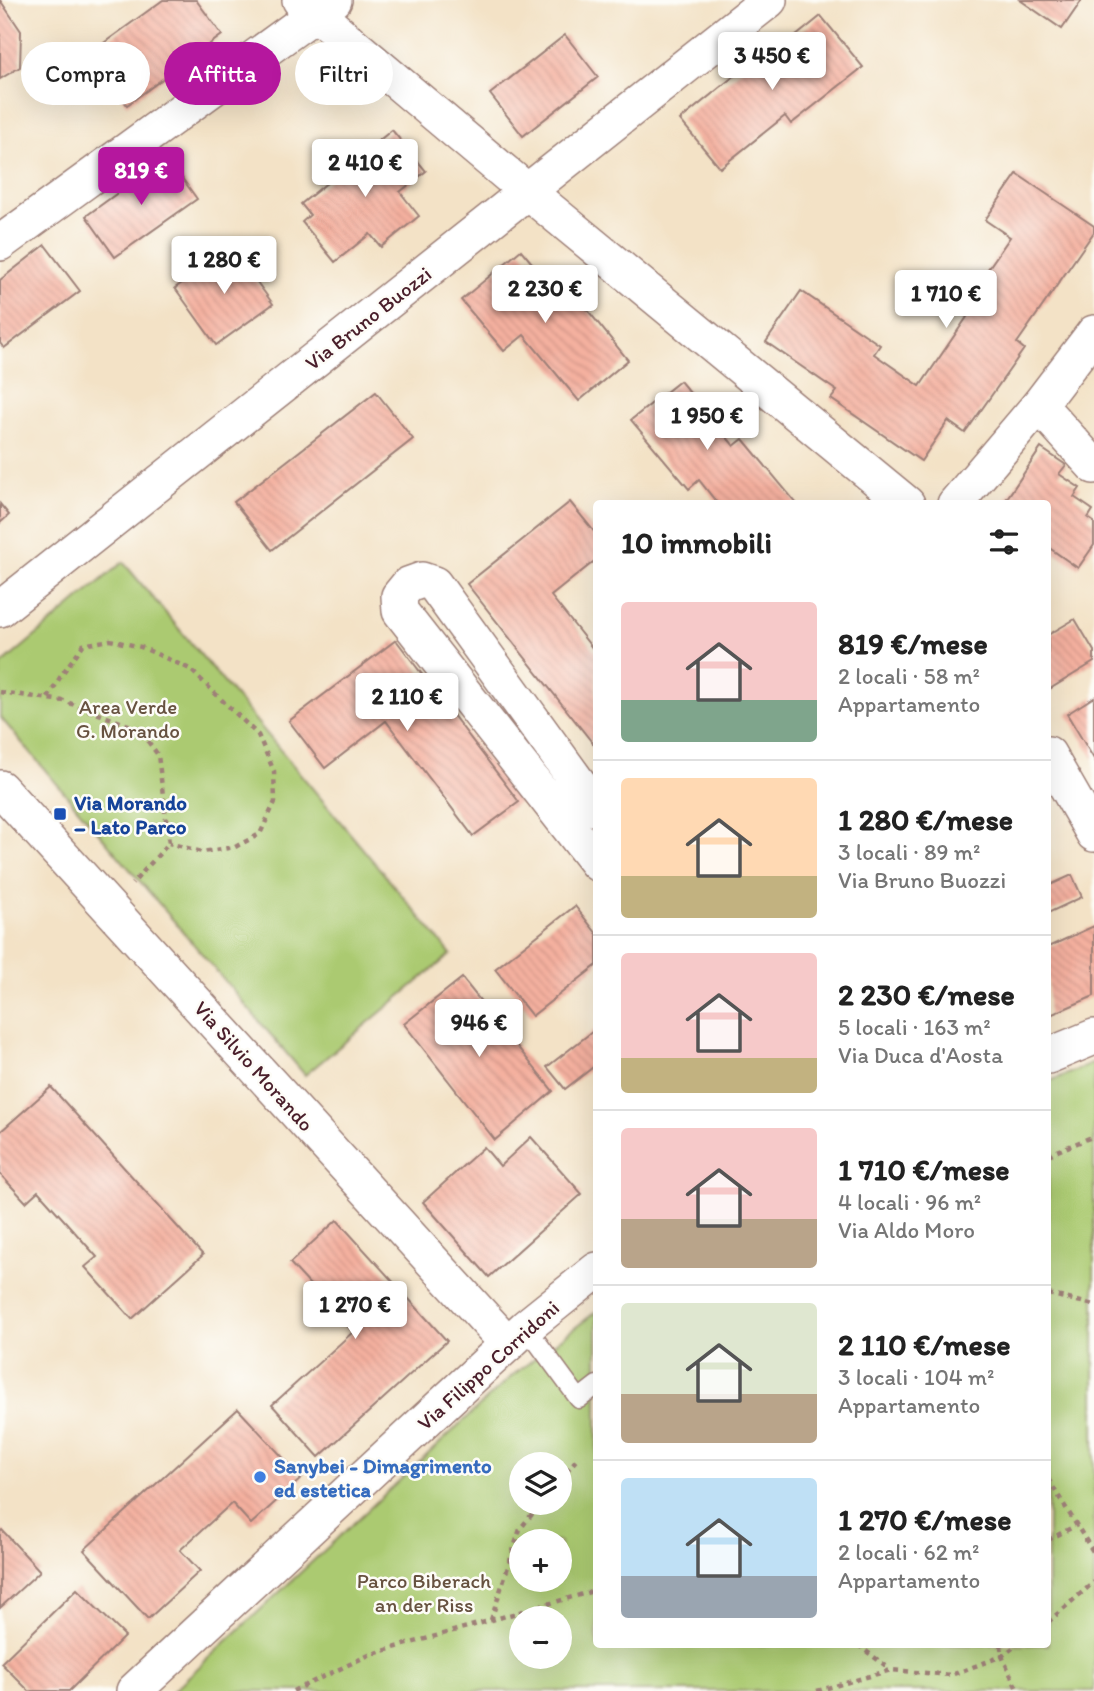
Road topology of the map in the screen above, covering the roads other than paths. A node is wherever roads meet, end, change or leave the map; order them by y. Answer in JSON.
{"nodes":[{"id":1,"x":769,"y":0,"type":"edge"},
{"id":2,"x":316,"y":4,"type":"edge"},
{"id":3,"x":528,"y":192,"type":"junction"},
{"id":4,"x":0,"y":243,"type":"edge"},
{"id":5,"x":1094,"y":333,"type":"edge"},
{"id":6,"x":1040,"y":405,"type":"junction"},
{"id":7,"x":1094,"y":466,"type":"edge"},
{"id":8,"x":902,"y":500,"type":"edge"},
{"id":9,"x":959,"y":500,"type":"edge"},
{"id":10,"x":0,"y":610,"type":"edge"},
{"id":11,"x":1051,"y":759,"type":"edge"},
{"id":12,"x":0,"y":788,"type":"edge"},
{"id":13,"x":587,"y":807,"type":"edge"},
{"id":14,"x":1094,"y":834,"type":"edge"},
{"id":15,"x":593,"y":841,"type":"edge"},
{"id":16,"x":1094,"y":1037,"type":"edge"},
{"id":17,"x":1051,"y":1055,"type":"edge"},
{"id":18,"x":593,"y":1273,"type":"edge"},
{"id":19,"x":517,"y":1336,"type":"junction"},
{"id":20,"x":593,"y":1388,"type":"edge"},
{"id":21,"x":134,"y":1691,"type":"edge"}],
"edges":[{"from":1,"to":3,"type":"street","name":"Via Bruno Buozzi"},
{"from":2,"to":3,"type":"street"},
{"from":2,"to":4,"type":"street"},
{"from":3,"to":8,"type":"street"},
{"from":3,"to":10,"type":"street","name":"Via Bruno Buozzi"},
{"from":5,"to":6,"type":"street"},
{"from":6,"to":7,"type":"street"},
{"from":6,"to":9,"type":"street"},
{"from":11,"to":14,"type":"street"},
{"from":12,"to":19,"type":"street","name":"Via Silvio Morando"},
{"from":13,"to":13,"type":"street"},
{"from":13,"to":15,"type":"street"},
{"from":16,"to":17,"type":"street"},
{"from":18,"to":19,"type":"street","name":"Via Filippo Corridoni"},
{"from":19,"to":20,"type":"lane"},
{"from":19,"to":21,"type":"street","name":"Via Filippo Corridoni"}]}
